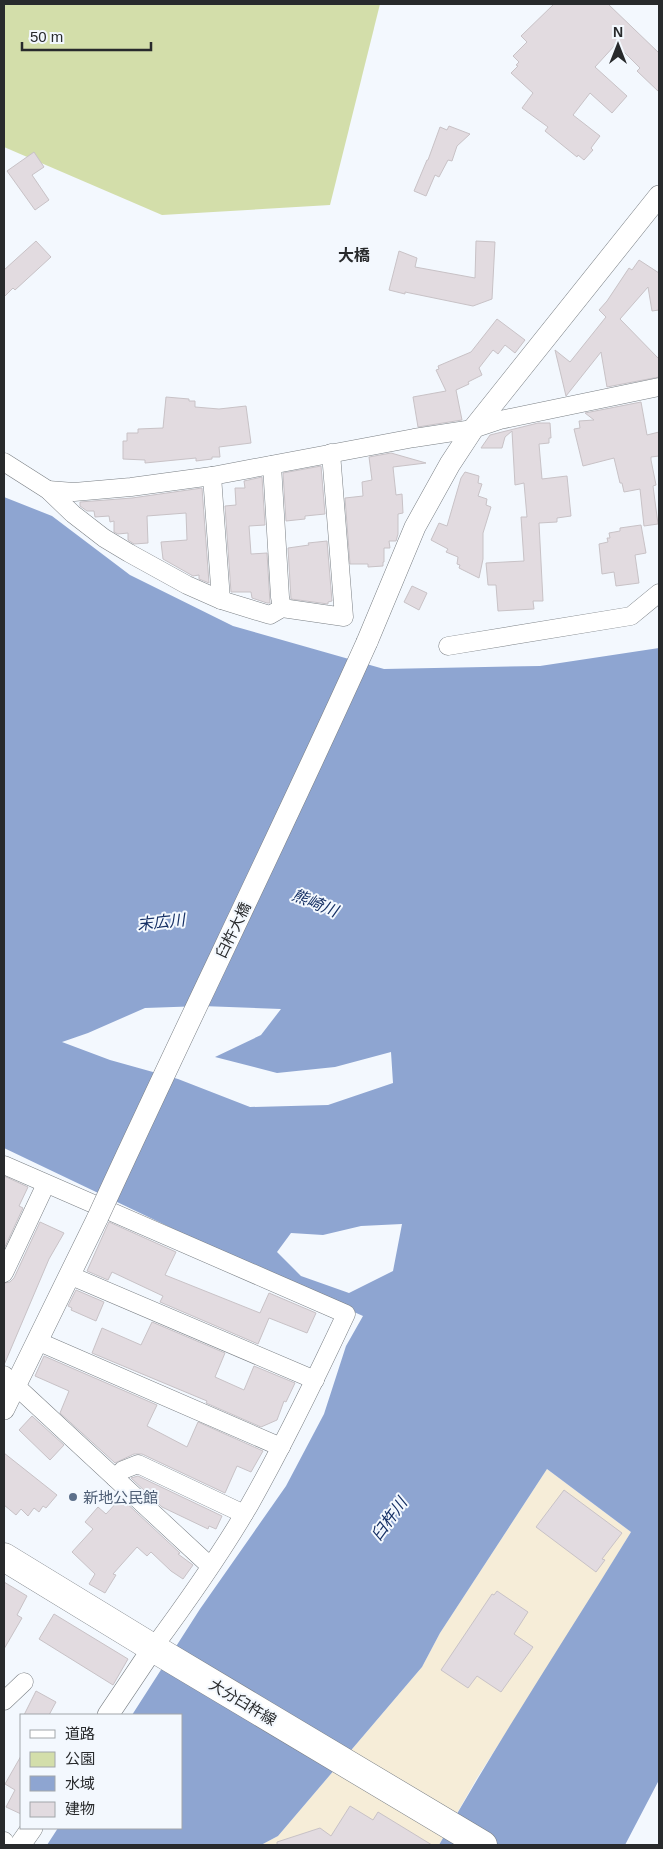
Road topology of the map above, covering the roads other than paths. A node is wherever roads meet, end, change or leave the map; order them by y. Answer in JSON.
{"nodes":[{"id":1,"x":659,"y":196,"type":"edge"},
{"id":2,"x":659,"y":387,"type":"edge"},
{"id":3,"x":473,"y":429,"type":"junction"},
{"id":4,"x":331,"y":453,"type":"junction"},
{"id":5,"x":4,"y":462,"type":"edge"},
{"id":6,"x":272,"y":465,"type":"junction"},
{"id":7,"x":212,"y":476,"type":"junction"},
{"id":8,"x":48,"y":490,"type":"junction"},
{"id":9,"x":659,"y":592,"type":"edge"},
{"id":10,"x":221,"y":600,"type":"junction"},
{"id":11,"x":282,"y":608,"type":"junction"},
{"id":12,"x":448,"y":646,"type":"dead end"},
{"id":13,"x":4,"y":1165,"type":"edge"},
{"id":14,"x":46,"y":1184,"type":"junction"},
{"id":15,"x":4,"y":1273,"type":"edge"},
{"id":16,"x":69,"y":1274,"type":"junction"},
{"id":17,"x":37,"y":1341,"type":"junction"},
{"id":18,"x":10,"y":1380,"type":"edge"},
{"id":19,"x":315,"y":1380,"type":"junction"},
{"id":20,"x":4,"y":1409,"type":"edge"},
{"id":21,"x":281,"y":1447,"type":"junction"},
{"id":22,"x":115,"y":1478,"type":"junction"},
{"id":23,"x":244,"y":1514,"type":"junction"},
{"id":24,"x":4,"y":1557,"type":"edge"},
{"id":25,"x":210,"y":1566,"type":"junction"},
{"id":26,"x":158,"y":1651,"type":"junction"},
{"id":27,"x":24,"y":1682,"type":"dead end"},
{"id":28,"x":4,"y":1701,"type":"edge"},
{"id":29,"x":109,"y":1714,"type":"edge"},
{"id":30,"x":31,"y":1829,"type":"edge"},
{"id":31,"x":4,"y":1841,"type":"edge"},
{"id":32,"x":5,"y":1845,"type":"edge"},
{"id":33,"x":20,"y":1845,"type":"edge"},
{"id":34,"x":483,"y":1845,"type":"edge"}],
"edges":[{"from":1,"to":3,"type":"street","name":"臼杵大橋"},
{"from":2,"to":3,"type":"street"},
{"from":3,"to":4,"type":"street"},
{"from":3,"to":16,"type":"street","name":"臼杵大橋","bridge":true},
{"from":4,"to":6,"type":"street"},
{"from":4,"to":11,"type":"street"},
{"from":5,"to":8,"type":"street"},
{"from":6,"to":7,"type":"street"},
{"from":6,"to":11,"type":"street"},
{"from":7,"to":8,"type":"street"},
{"from":7,"to":10,"type":"street"},
{"from":8,"to":10,"type":"street"},
{"from":9,"to":12,"type":"street"},
{"from":10,"to":11,"type":"street"},
{"from":13,"to":14,"type":"street"},
{"from":14,"to":15,"type":"street"},
{"from":14,"to":19,"type":"street"},
{"from":16,"to":17,"type":"street","name":"臼杵大橋"},
{"from":16,"to":19,"type":"street"},
{"from":17,"to":18,"type":"street","name":"臼杵大橋"},
{"from":17,"to":21,"type":"street"},
{"from":18,"to":20,"type":"street","name":"臼杵大橋"},
{"from":18,"to":22,"type":"street"},
{"from":19,"to":21,"type":"street"},
{"from":21,"to":23,"type":"street"},
{"from":22,"to":23,"type":"street"},
{"from":22,"to":25,"type":"street"},
{"from":23,"to":25,"type":"street"},
{"from":24,"to":26,"type":"main road","name":"大分臼杵線"},
{"from":25,"to":26,"type":"street"},
{"from":26,"to":29,"type":"street"},
{"from":26,"to":34,"type":"main road","name":"大分臼杵線"},
{"from":27,"to":28,"type":"street"},
{"from":30,"to":33,"type":"street"},
{"from":31,"to":32,"type":"street"}]}
